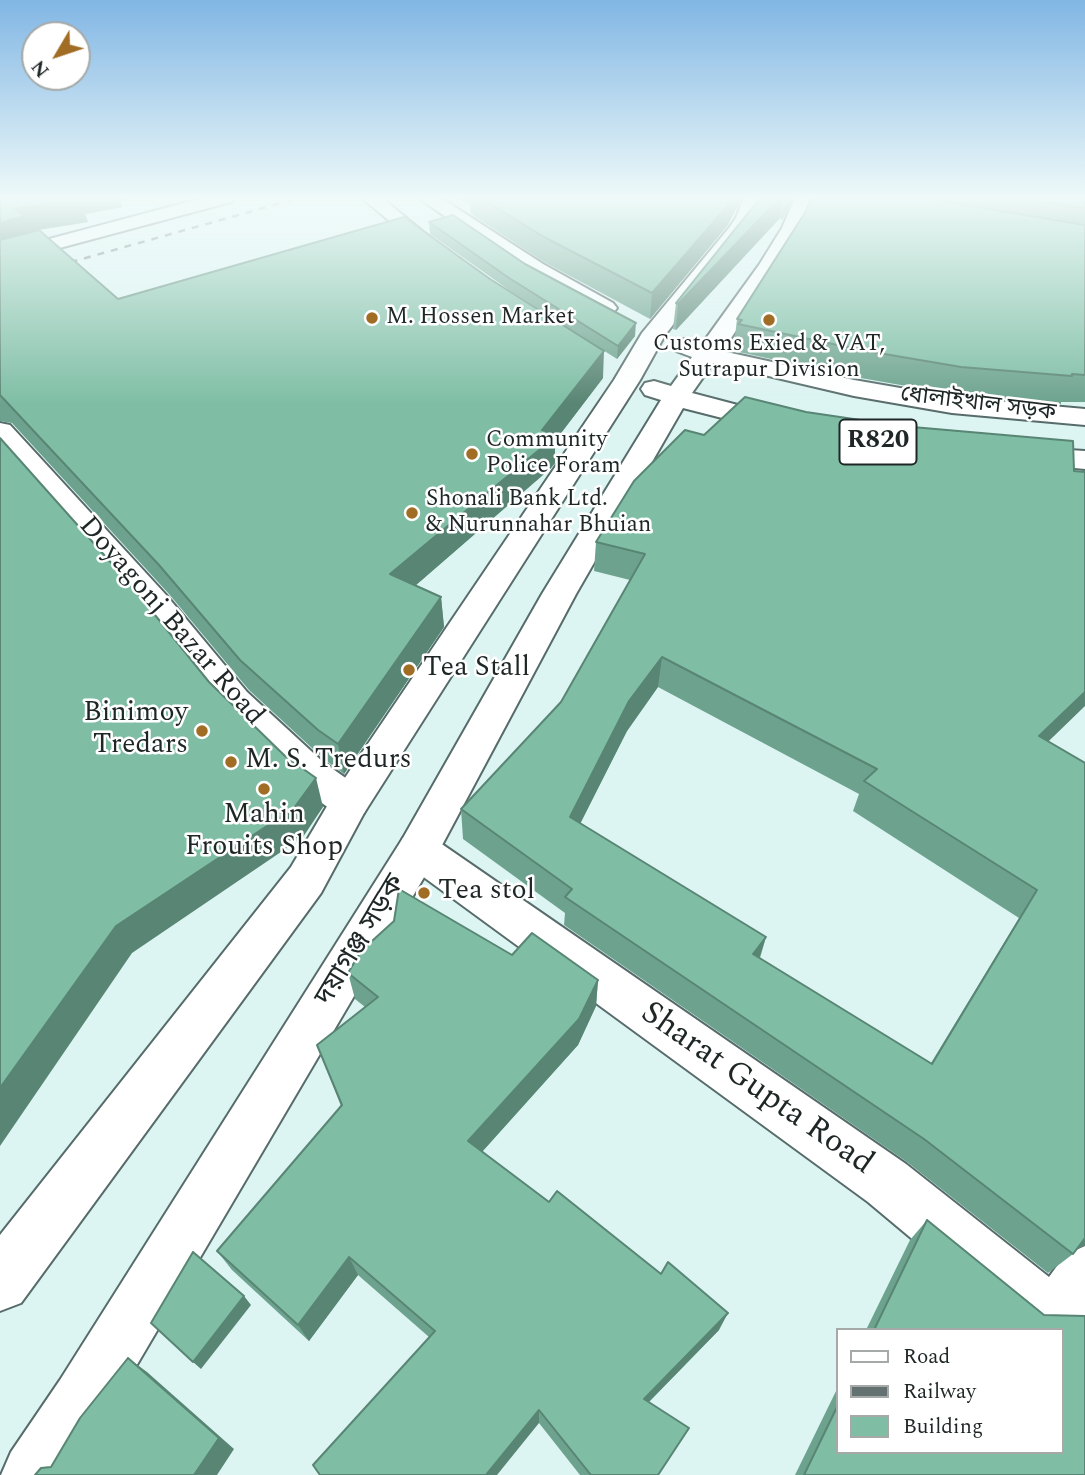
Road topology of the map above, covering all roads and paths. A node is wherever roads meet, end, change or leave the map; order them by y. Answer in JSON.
{"nodes":[{"id":1,"x":532,"y":267,"type":"edge"},
{"id":2,"x":699,"y":267,"type":"edge"},
{"id":3,"x":767,"y":267,"type":"edge"},
{"id":4,"x":637,"y":324,"type":"junction"},
{"id":5,"x":708,"y":355,"type":"junction"},
{"id":6,"x":615,"y":372,"type":"junction"},
{"id":7,"x":676,"y":397,"type":"junction"},
{"id":8,"x":1085,"y":417,"type":"edge"},
{"id":9,"x":800,"y":430,"type":"edge"},
{"id":10,"x":0,"y":431,"type":"edge"},
{"id":11,"x":1000,"y":454,"type":"edge"},
{"id":12,"x":1085,"y":460,"type":"edge"},
{"id":13,"x":350,"y":802,"type":"junction"},
{"id":14,"x":418,"y":850,"type":"junction"},
{"id":15,"x":0,"y":1282,"type":"edge"},
{"id":16,"x":1075,"y":1312,"type":"edge"},
{"id":17,"x":34,"y":1475,"type":"edge"}],
"edges":[{"from":1,"to":4,"type":"main road","number":"R820"},
{"from":2,"to":4,"type":"main road"},
{"from":3,"to":5,"type":"main road","name":"দয়াগঞ্জ সড়ক"},
{"from":4,"to":5,"type":"main road","number":"R820"},
{"from":4,"to":6,"type":"main road"},
{"from":5,"to":7,"type":"main road","name":"দয়াগঞ্জ সড়ক"},
{"from":5,"to":8,"type":"main road","name":"ধোলাইখাল সড়ক","number":"R820"},
{"from":6,"to":7,"type":"main road","number":"R820"},
{"from":6,"to":13,"type":"main road"},
{"from":7,"to":9,"type":"main road","number":"R820"},
{"from":7,"to":14,"type":"main road","name":"দয়াগঞ্জ সড়ক"},
{"from":10,"to":13,"type":"main road","name":"Doyagonj Bazar Road"},
{"from":11,"to":12,"type":"main road","name":"ধোলাইখাল সড়ক"},
{"from":13,"to":15,"type":"main road"},
{"from":14,"to":16,"type":"main road","name":"Sharat Gupta Road"},
{"from":14,"to":17,"type":"main road","name":"দয়াগঞ্জ সড়ক"}]}
